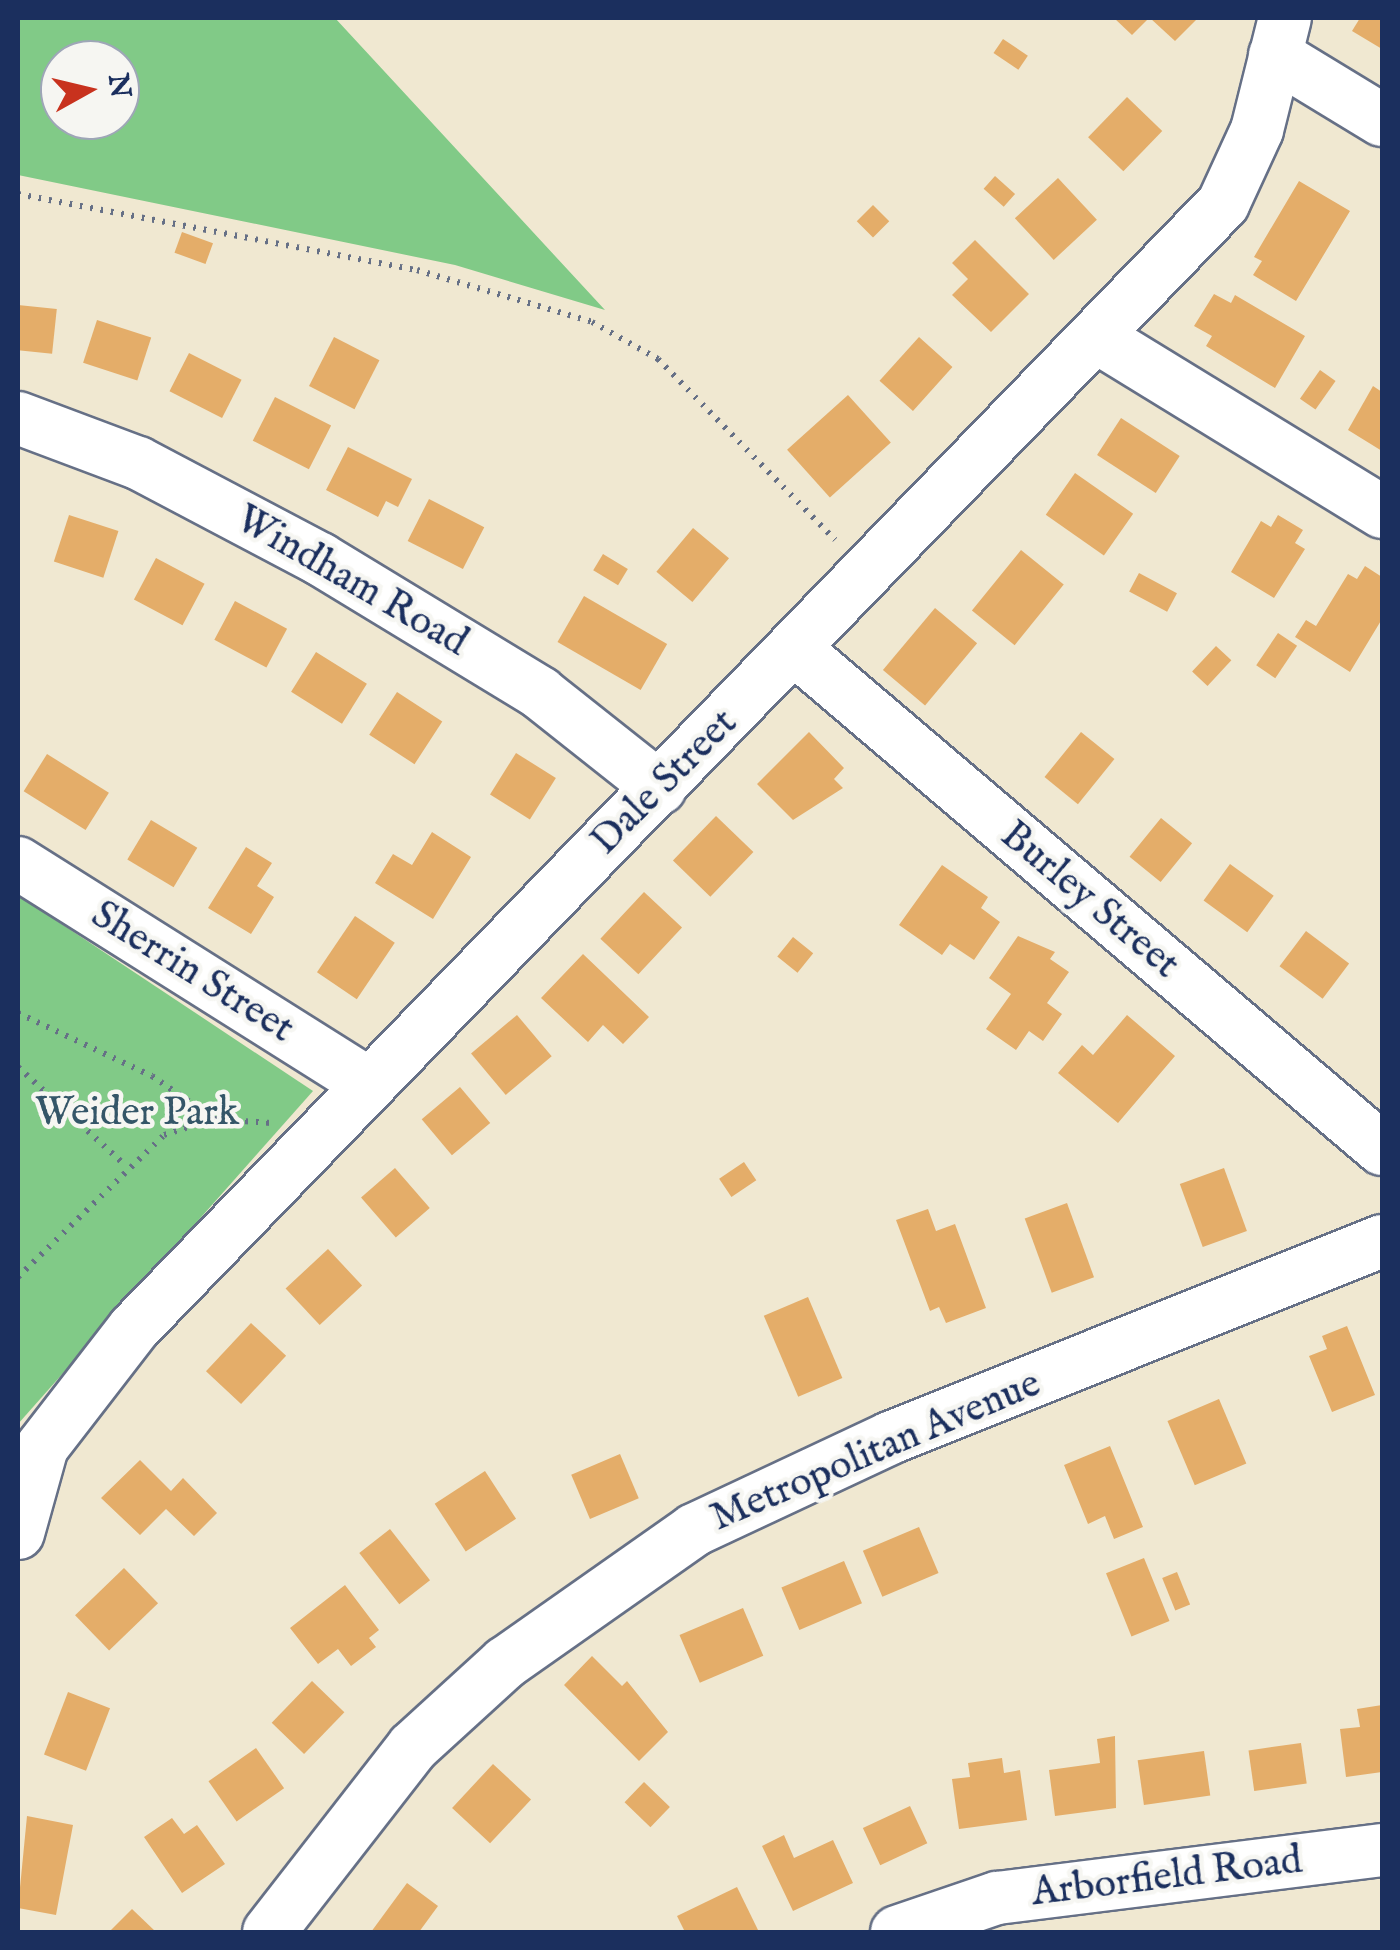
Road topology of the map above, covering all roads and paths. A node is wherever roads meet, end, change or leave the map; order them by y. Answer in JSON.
{"nodes":[{"id":1,"x":1280,"y":36,"type":"edge"},
{"id":2,"x":1382,"y":120,"type":"edge"},
{"id":3,"x":18,"y":194,"type":"edge"},
{"id":4,"x":1100,"y":339,"type":"junction"},
{"id":5,"x":18,"y":418,"type":"edge"},
{"id":6,"x":1382,"y":512,"type":"edge"},
{"id":7,"x":870,"y":576,"type":"junction"},
{"id":8,"x":796,"y":651,"type":"junction"},
{"id":9,"x":660,"y":788,"type":"junction"},
{"id":10,"x":18,"y":863,"type":"edge"},
{"id":11,"x":18,"y":1013,"type":"edge"},
{"id":12,"x":18,"y":1068,"type":"edge"},
{"id":13,"x":367,"y":1083,"type":"junction"},
{"id":14,"x":214,"y":1119,"type":"junction"},
{"id":15,"x":292,"y":1125,"type":"dead end"},
{"id":16,"x":1382,"y":1149,"type":"edge"},
{"id":17,"x":125,"y":1165,"type":"junction"},
{"id":18,"x":1382,"y":1241,"type":"edge"},
{"id":19,"x":18,"y":1277,"type":"edge"},
{"id":20,"x":18,"y":1533,"type":"edge"},
{"id":21,"x":1382,"y":1850,"type":"edge"},
{"id":22,"x":274,"y":1930,"type":"edge"},
{"id":23,"x":897,"y":1932,"type":"edge"}],
"edges":[{"from":1,"to":2,"type":"street"},
{"from":1,"to":4,"type":"street","name":"Dale Street"},
{"from":3,"to":7,"type":"path"},
{"from":4,"to":6,"type":"street"},
{"from":4,"to":7,"type":"street","name":"Dale Street"},
{"from":5,"to":9,"type":"street","name":"Windham Road"},
{"from":7,"to":8,"type":"street","name":"Dale Street"},
{"from":8,"to":9,"type":"street","name":"Dale Street"},
{"from":8,"to":16,"type":"street","name":"Burley Street"},
{"from":9,"to":13,"type":"street","name":"Dale Street"},
{"from":10,"to":13,"type":"street","name":"Sherrin Street"},
{"from":11,"to":14,"type":"path"},
{"from":12,"to":17,"type":"path"},
{"from":13,"to":20,"type":"street","name":"Dale Street"},
{"from":14,"to":15,"type":"path"},
{"from":14,"to":17,"type":"path"},
{"from":17,"to":19,"type":"path"},
{"from":18,"to":22,"type":"street","name":"Metropolitan Avenue"},
{"from":21,"to":23,"type":"street","name":"Arborfield Road"}]}
